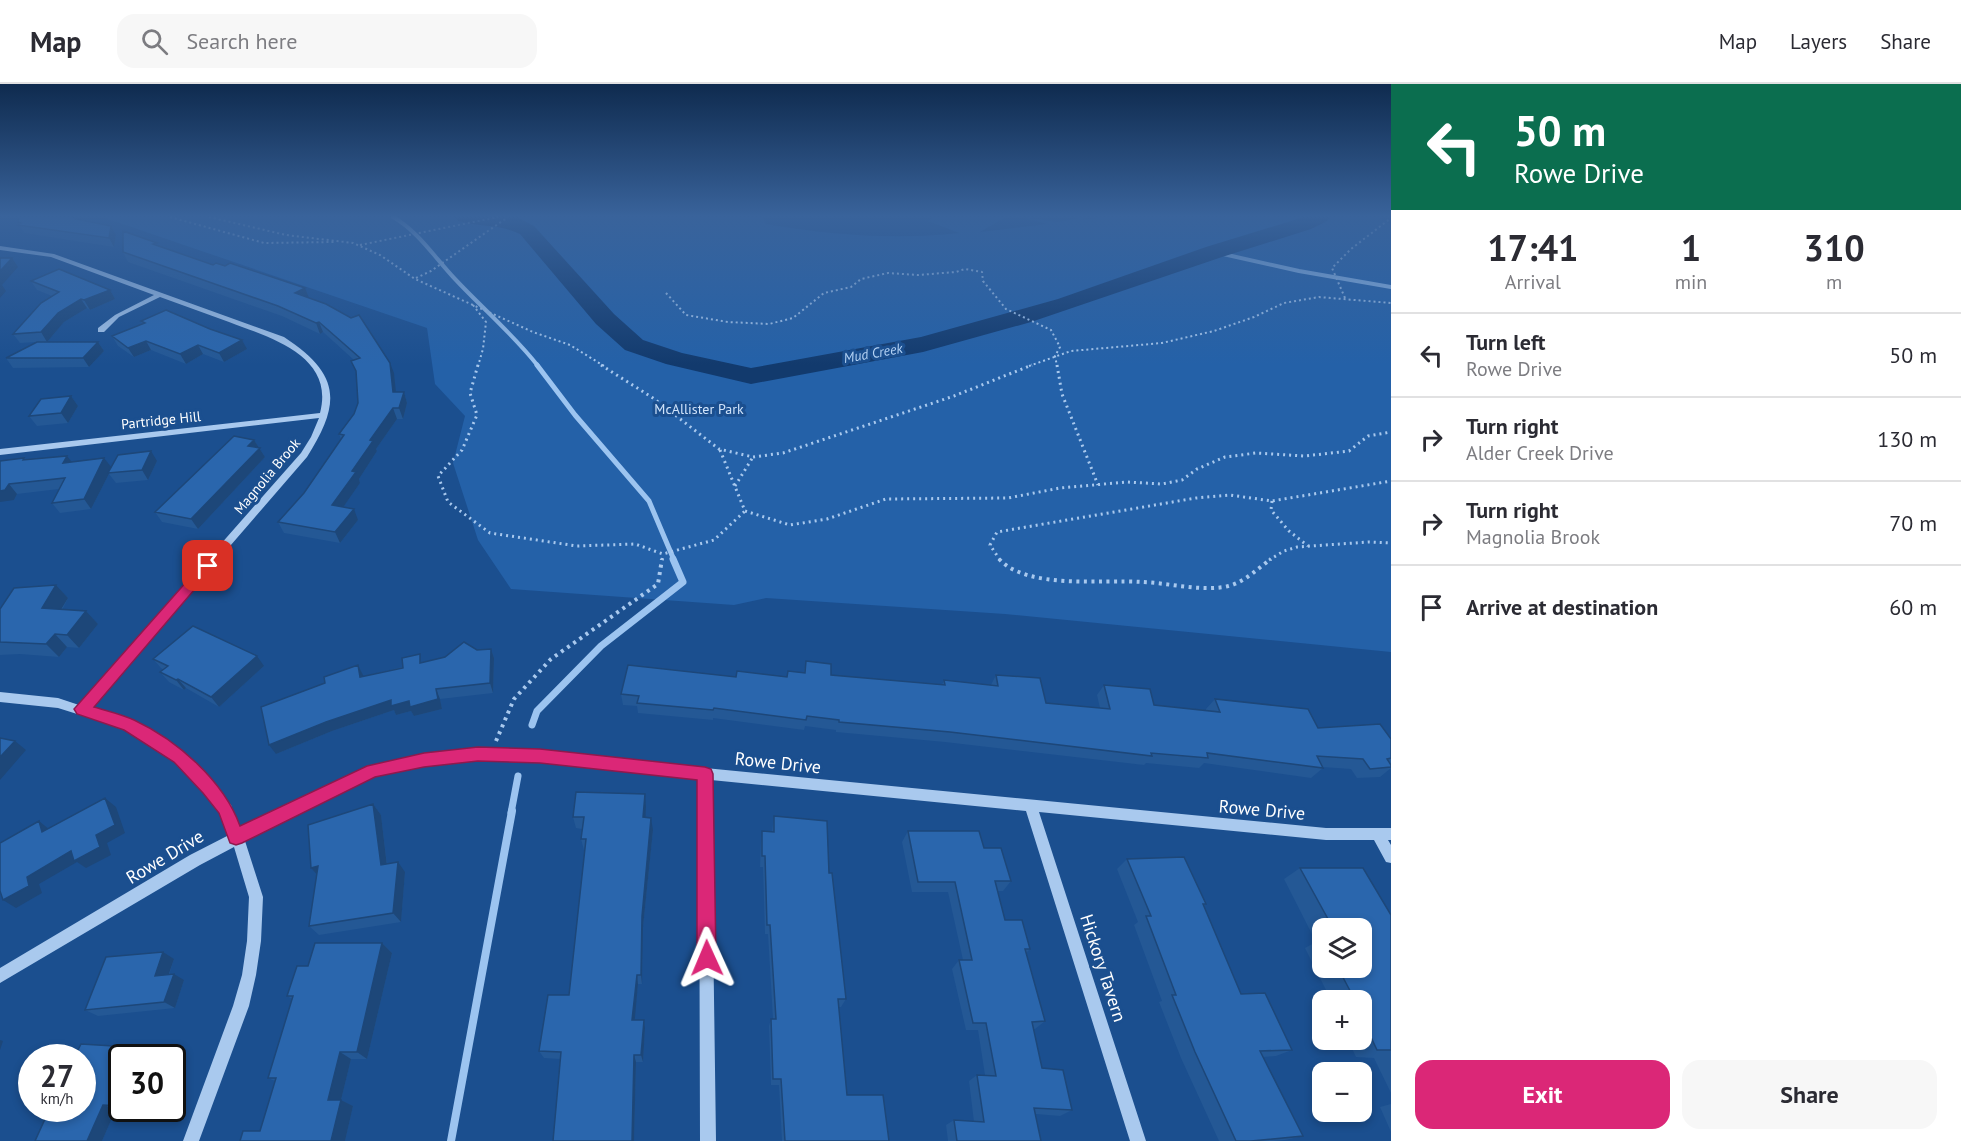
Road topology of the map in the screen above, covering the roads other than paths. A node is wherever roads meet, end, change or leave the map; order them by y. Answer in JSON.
{"nodes":[{"id":1,"x":83,"y":266,"type":"edge"},
{"id":2,"x":160,"y":294,"type":"junction"},
{"id":3,"x":100,"y":330,"type":"dead end"},
{"id":4,"x":325,"y":415,"type":"junction"},
{"id":5,"x":0,"y":452,"type":"edge"},
{"id":6,"x":0,"y":697,"type":"edge"},
{"id":7,"x":82,"y":709,"type":"junction"},
{"id":8,"x":705,"y":774,"type":"junction"},
{"id":9,"x":1031,"y":806,"type":"junction"},
{"id":10,"x":1384,"y":835,"type":"edge"},
{"id":11,"x":236,"y":837,"type":"junction"},
{"id":12,"x":1391,"y":857,"type":"edge"},
{"id":13,"x":0,"y":976,"type":"edge"},
{"id":14,"x":191,"y":1141,"type":"edge"},
{"id":15,"x":708,"y":1141,"type":"edge"},
{"id":16,"x":1138,"y":1141,"type":"edge"}],
"edges":[{"from":1,"to":2,"type":"street","name":"Magnolia Brook"},
{"from":2,"to":3,"type":"street"},
{"from":2,"to":4,"type":"street","name":"Magnolia Brook"},
{"from":4,"to":5,"type":"street","name":"Partridge Hill"},
{"from":4,"to":7,"type":"street","name":"Magnolia Brook"},
{"from":6,"to":7,"type":"street"},
{"from":7,"to":11,"type":"street"},
{"from":8,"to":9,"type":"street","name":"Rowe Drive"},
{"from":8,"to":11,"type":"street","name":"Rowe Drive"},
{"from":8,"to":15,"type":"street"},
{"from":9,"to":10,"type":"street","name":"Rowe Drive"},
{"from":9,"to":16,"type":"street","name":"Hickory Tavern"},
{"from":10,"to":12,"type":"street"},
{"from":11,"to":13,"type":"street","name":"Rowe Drive"},
{"from":11,"to":14,"type":"street"}]}
